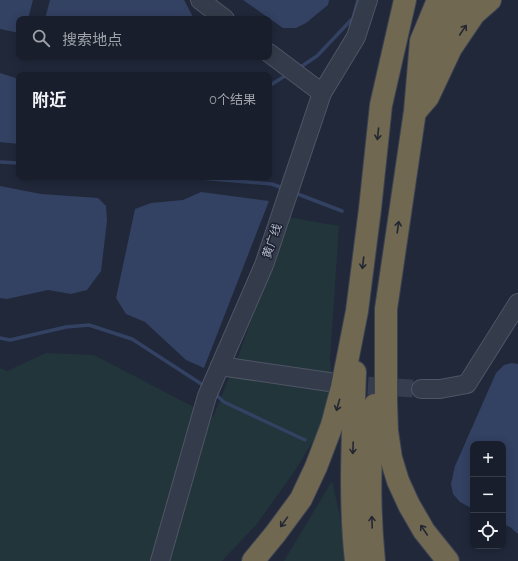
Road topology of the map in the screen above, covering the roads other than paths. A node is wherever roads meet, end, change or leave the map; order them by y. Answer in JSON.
{"nodes":[{"id":1,"x":200,"y":0,"type":"edge"},
{"id":2,"x":368,"y":0,"type":"edge"},
{"id":3,"x":405,"y":0,"type":"edge"},
{"id":4,"x":421,"y":0,"type":"edge"},
{"id":5,"x":438,"y":0,"type":"edge"},
{"id":6,"x":462,"y":0,"type":"edge"},
{"id":7,"x":490,"y":0,"type":"edge"},
{"id":8,"x":221,"y":16,"type":"edge"},
{"id":9,"x":272,"y":55,"type":"edge"},
{"id":10,"x":322,"y":93,"type":"junction"},
{"id":11,"x":381,"y":105,"type":"junction"},
{"id":12,"x":415,"y":112,"type":"junction"},
{"id":13,"x":518,"y":303,"type":"edge"},
{"id":14,"x":386,"y":309,"type":"junction"},
{"id":15,"x":357,"y":311,"type":"junction"},
{"id":16,"x":220,"y":366,"type":"junction"},
{"id":17,"x":336,"y":384,"type":"tunnel mouth"},
{"id":18,"x":421,"y":389,"type":"tunnel mouth"},
{"id":19,"x":160,"y":561,"type":"edge"},
{"id":20,"x":253,"y":561,"type":"edge"},
{"id":21,"x":356,"y":561,"type":"edge"},
{"id":22,"x":374,"y":561,"type":"edge"},
{"id":23,"x":448,"y":561,"type":"edge"}],
"edges":[{"from":1,"to":8,"type":"street"},
{"from":2,"to":10,"type":"street","name":"黄广线"},
{"from":3,"to":11,"type":"highway"},
{"from":4,"to":11,"type":"highway"},
{"from":5,"to":12,"type":"highway"},
{"from":6,"to":12,"type":"highway"},
{"from":12,"to":7,"type":"highway","one_way":true},
{"from":9,"to":10,"type":"street"},
{"from":10,"to":16,"type":"street","name":"黄广线"},
{"from":11,"to":15,"type":"highway","one_way":true},
{"from":14,"to":12,"type":"highway","one_way":true},
{"from":13,"to":18,"type":"street"},
{"from":22,"to":14,"type":"highway","one_way":true},
{"from":23,"to":14,"type":"highway","one_way":true},
{"from":15,"to":20,"type":"highway","one_way":true},
{"from":15,"to":21,"type":"highway","one_way":true},
{"from":16,"to":17,"type":"street"},
{"from":16,"to":19,"type":"street","name":"黄广线"}]}
